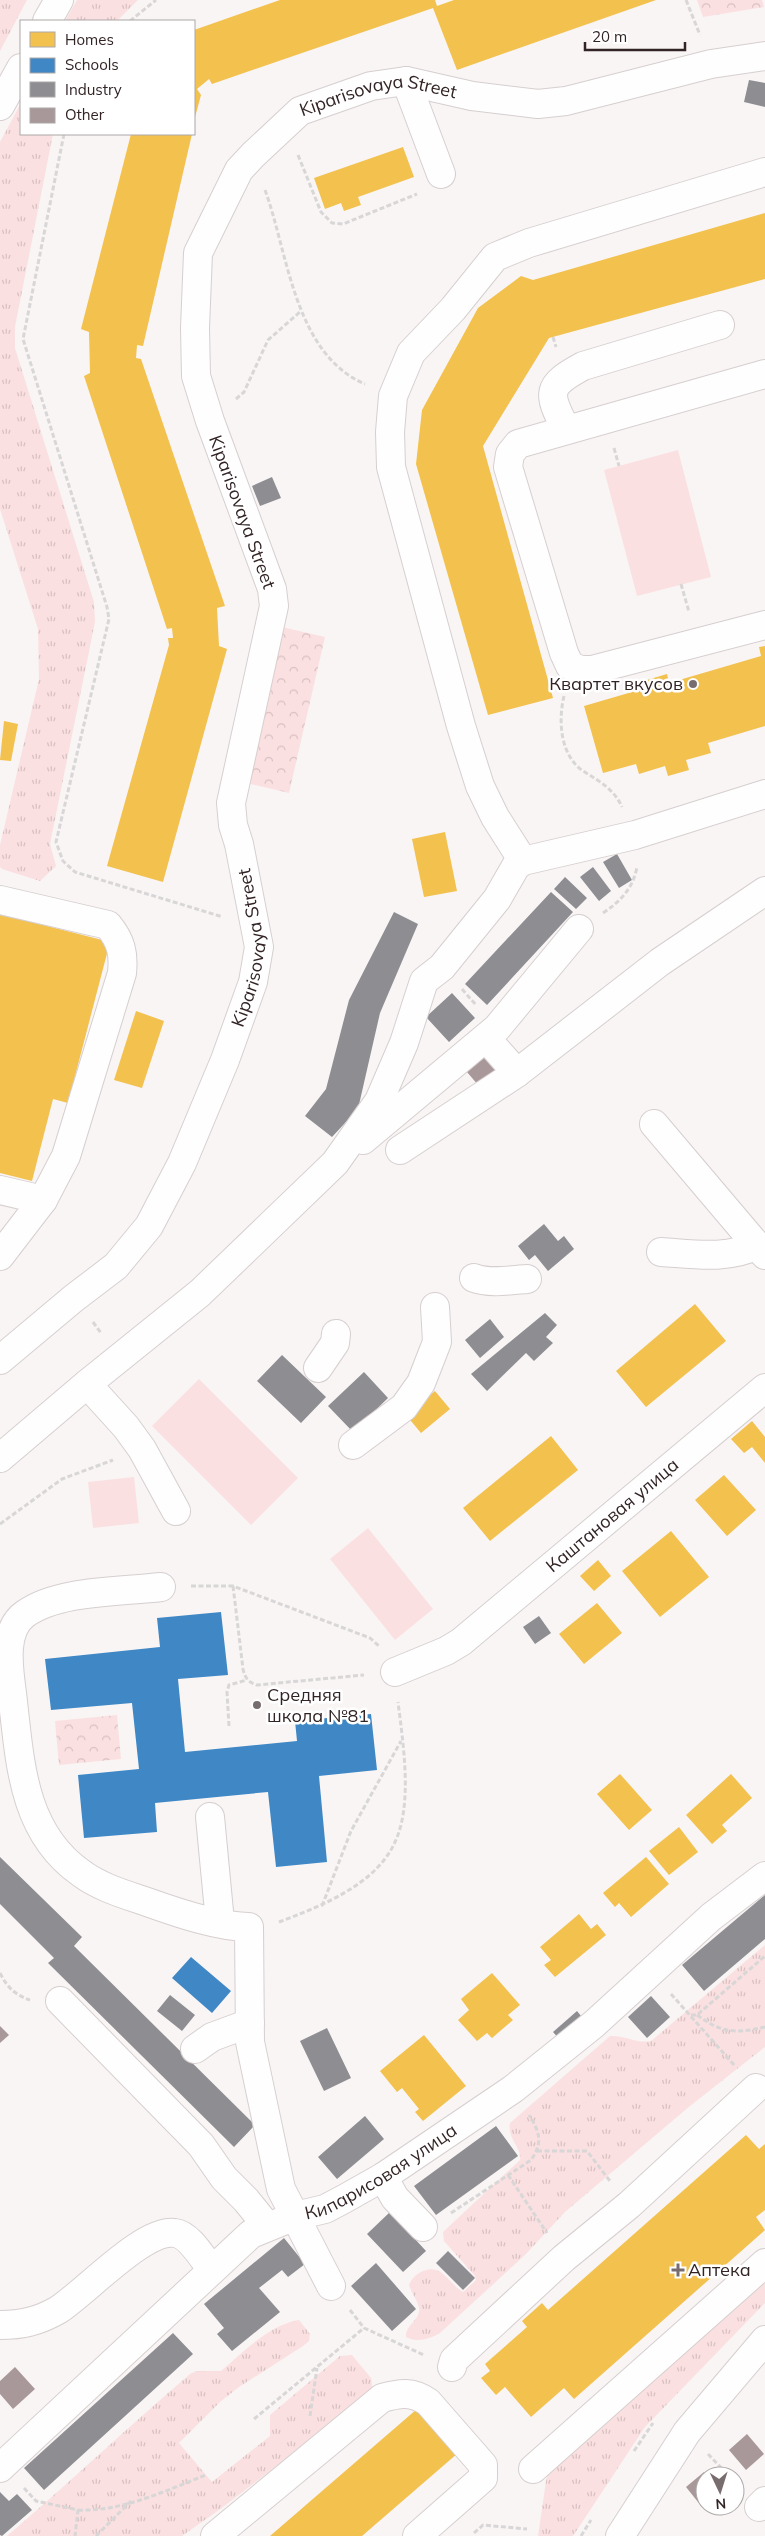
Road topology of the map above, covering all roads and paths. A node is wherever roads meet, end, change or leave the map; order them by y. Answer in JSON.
{"nodes":[{"id":1,"x":60,"y":0,"type":"edge"},
{"id":2,"x":156,"y":0,"type":"edge"},
{"id":3,"x":686,"y":0,"type":"edge"},
{"id":4,"x":48,"y":20,"type":"edge"},
{"id":5,"x":131,"y":20,"type":"edge"},
{"id":6,"x":765,"y":56,"type":"edge"},
{"id":7,"x":711,"y":64,"type":"junction"},
{"id":8,"x":20,"y":70,"type":"edge"},
{"id":9,"x":406,"y":81,"type":"junction"},
{"id":10,"x":0,"y":106,"type":"edge"},
{"id":11,"x":286,"y":124,"type":"junction"},
{"id":12,"x":64,"y":135,"type":"edge"},
{"id":13,"x":765,"y":172,"type":"edge"},
{"id":14,"x":442,"y":174,"type":"joint"},
{"id":15,"x":270,"y":202,"type":"dead end"},
{"id":16,"x":300,"y":311,"type":"junction"},
{"id":17,"x":720,"y":325,"type":"dead end"},
{"id":18,"x":765,"y":374,"type":"edge"},
{"id":19,"x":244,"y":392,"type":"dead end"},
{"id":20,"x":393,"y":396,"type":"junction"},
{"id":21,"x":566,"y":430,"type":"junction"},
{"id":22,"x":765,"y":625,"type":"edge"},
{"id":23,"x":570,"y":666,"type":"junction"},
{"id":24,"x":765,"y":794,"type":"edge"},
{"id":25,"x":635,"y":835,"type":"junction"},
{"id":26,"x":523,"y":861,"type":"junction"},
{"id":27,"x":765,"y":891,"type":"edge"},
{"id":28,"x":0,"y":900,"type":"edge"},
{"id":29,"x":579,"y":929,"type":"joint"},
{"id":30,"x":257,"y":930,"type":"junction"},
{"id":31,"x":442,"y":967,"type":"junction"},
{"id":32,"x":491,"y":1033,"type":"junction"},
{"id":33,"x":516,"y":1073,"type":"junction"},
{"id":34,"x":654,"y":1124,"type":"dead end"},
{"id":35,"x":400,"y":1150,"type":"dead end"},
{"id":36,"x":335,"y":1163,"type":"junction"},
{"id":37,"x":0,"y":1190,"type":"edge"},
{"id":38,"x":43,"y":1200,"type":"junction"},
{"id":39,"x":761,"y":1250,"type":"edge"},
{"id":40,"x":661,"y":1252,"type":"dead end"},
{"id":41,"x":0,"y":1256,"type":"edge"},
{"id":42,"x":474,"y":1278,"type":"dead end"},
{"id":43,"x":527,"y":1279,"type":"dead end"},
{"id":44,"x":74,"y":1298,"type":"junction"},
{"id":45,"x":435,"y":1307,"type":"dead end"},
{"id":46,"x":336,"y":1334,"type":"dead end"},
{"id":47,"x":119,"y":1359,"type":"junction"},
{"id":48,"x":0,"y":1360,"type":"edge"},
{"id":49,"x":318,"y":1368,"type":"dead end"},
{"id":50,"x":87,"y":1384,"type":"junction"},
{"id":51,"x":765,"y":1388,"type":"edge"},
{"id":52,"x":353,"y":1445,"type":"dead end"},
{"id":53,"x":142,"y":1449,"type":"junction"},
{"id":54,"x":0,"y":1458,"type":"edge"},
{"id":55,"x":176,"y":1512,"type":"dead end"},
{"id":56,"x":0,"y":1524,"type":"edge"},
{"id":57,"x":233,"y":1586,"type":"junction"},
{"id":58,"x":161,"y":1587,"type":"joint"},
{"id":59,"x":395,"y":1672,"type":"junction"},
{"id":60,"x":248,"y":1680,"type":"junction"},
{"id":61,"x":229,"y":1726,"type":"dead end"},
{"id":62,"x":402,"y":1740,"type":"junction"},
{"id":63,"x":210,"y":1817,"type":"dead end"},
{"id":64,"x":765,"y":1876,"type":"edge"},
{"id":65,"x":322,"y":1906,"type":"junction"},
{"id":66,"x":220,"y":1922,"type":"junction"},
{"id":67,"x":249,"y":1928,"type":"junction"},
{"id":68,"x":765,"y":1956,"type":"edge"},
{"id":69,"x":650,"y":1972,"type":"junction"},
{"id":70,"x":0,"y":1973,"type":"edge"},
{"id":71,"x":60,"y":2001,"type":"joint"},
{"id":72,"x":691,"y":2015,"type":"junction"},
{"id":73,"x":697,"y":2015,"type":"junction"},
{"id":74,"x":250,"y":2022,"type":"junction"},
{"id":75,"x":765,"y":2027,"type":"edge"},
{"id":76,"x":195,"y":2049,"type":"dead end"},
{"id":77,"x":512,"y":2089,"type":"junction"},
{"id":78,"x":762,"y":2089,"type":"edge"},
{"id":79,"x":537,"y":2151,"type":"junction"},
{"id":80,"x":600,"y":2167,"type":"dead end"},
{"id":81,"x":508,"y":2175,"type":"junction"},
{"id":82,"x":383,"y":2177,"type":"junction"},
{"id":83,"x":295,"y":2216,"type":"junction"},
{"id":84,"x":539,"y":2221,"type":"dead end"},
{"id":85,"x":267,"y":2226,"type":"junction"},
{"id":86,"x":423,"y":2227,"type":"joint"},
{"id":87,"x":765,"y":2263,"type":"edge"},
{"id":88,"x":212,"y":2270,"type":"junction"},
{"id":89,"x":331,"y":2286,"type":"dead end"},
{"id":90,"x":2,"y":2327,"type":"edge"},
{"id":91,"x":765,"y":2340,"type":"edge"},
{"id":92,"x":417,"y":2352,"type":"dead end"},
{"id":93,"x":452,"y":2367,"type":"dead end"},
{"id":94,"x":254,"y":2419,"type":"dead end"},
{"id":95,"x":2,"y":2467,"type":"edge"},
{"id":96,"x":533,"y":2469,"type":"dead end"},
{"id":97,"x":206,"y":2474,"type":"dead end"},
{"id":98,"x":131,"y":2501,"type":"junction"},
{"id":99,"x":78,"y":2510,"type":"junction"},
{"id":100,"x":528,"y":2529,"type":"dead end"},
{"id":101,"x":474,"y":2533,"type":"dead end"},
{"id":102,"x":76,"y":2536,"type":"edge"},
{"id":103,"x":96,"y":2536,"type":"edge"},
{"id":104,"x":215,"y":2536,"type":"edge"},
{"id":105,"x":417,"y":2536,"type":"edge"},
{"id":106,"x":620,"y":2536,"type":"edge"}],
"edges":[{"from":1,"to":4,"type":"street"},
{"from":2,"to":5,"type":"path"},
{"from":3,"to":7,"type":"path"},
{"from":6,"to":7,"type":"street","name":"Kiparisovaya Street"},
{"from":7,"to":9,"type":"street","name":"Kiparisovaya Street"},
{"from":8,"to":10,"type":"street"},
{"from":9,"to":11,"type":"street","name":"Kiparisovaya Street"},
{"from":9,"to":14,"type":"street"},
{"from":11,"to":14,"type":"path"},
{"from":11,"to":30,"type":"street","name":"Kiparisovaya Street"},
{"from":12,"to":30,"type":"path"},
{"from":13,"to":20,"type":"street"},
{"from":15,"to":16,"type":"path"},
{"from":16,"to":19,"type":"path"},
{"from":16,"to":20,"type":"path"},
{"from":17,"to":21,"type":"street"},
{"from":18,"to":21,"type":"street"},
{"from":20,"to":26,"type":"street"},
{"from":21,"to":23,"type":"street"},
{"from":22,"to":23,"type":"street"},
{"from":23,"to":25,"type":"path"},
{"from":24,"to":25,"type":"street"},
{"from":25,"to":26,"type":"street"},
{"from":25,"to":29,"type":"path"},
{"from":26,"to":31,"type":"street"},
{"from":27,"to":33,"type":"street"},
{"from":28,"to":38,"type":"street"},
{"from":29,"to":32,"type":"street"},
{"from":30,"to":44,"type":"street","name":"Kiparisovaya Street"},
{"from":31,"to":32,"type":"path"},
{"from":31,"to":36,"type":"street"},
{"from":32,"to":33,"type":"street"},
{"from":32,"to":36,"type":"street"},
{"from":33,"to":35,"type":"street"},
{"from":34,"to":39,"type":"street"},
{"from":36,"to":47,"type":"street"},
{"from":37,"to":38,"type":"street"},
{"from":38,"to":41,"type":"street"},
{"from":39,"to":40,"type":"street"},
{"from":42,"to":43,"type":"street"},
{"from":44,"to":47,"type":"path"},
{"from":44,"to":48,"type":"street","name":"Kiparisovaya Street"},
{"from":45,"to":52,"type":"street"},
{"from":46,"to":49,"type":"street"},
{"from":47,"to":50,"type":"street"},
{"from":50,"to":53,"type":"street"},
{"from":50,"to":54,"type":"street"},
{"from":51,"to":59,"type":"street","name":"Каштановая улица"},
{"from":53,"to":55,"type":"street"},
{"from":53,"to":56,"type":"path"},
{"from":57,"to":58,"type":"path"},
{"from":57,"to":59,"type":"path"},
{"from":57,"to":60,"type":"path"},
{"from":58,"to":66,"type":"street"},
{"from":59,"to":60,"type":"path"},
{"from":59,"to":62,"type":"path"},
{"from":60,"to":61,"type":"path"},
{"from":62,"to":65,"type":"path"},
{"from":62,"to":65,"type":"path"},
{"from":63,"to":66,"type":"street"},
{"from":64,"to":69,"type":"street","name":"Кипарисовая улица"},
{"from":65,"to":67,"type":"path"},
{"from":66,"to":67,"type":"street"},
{"from":67,"to":74,"type":"street"},
{"from":68,"to":73,"type":"path"},
{"from":69,"to":72,"type":"path"},
{"from":69,"to":77,"type":"street","name":"Кипарисовая улица"},
{"from":70,"to":71,"type":"path"},
{"from":71,"to":85,"type":"street"},
{"from":72,"to":73,"type":"path"},
{"from":72,"to":78,"type":"path"},
{"from":73,"to":75,"type":"path"},
{"from":74,"to":76,"type":"street"},
{"from":74,"to":83,"type":"street"},
{"from":77,"to":79,"type":"path"},
{"from":77,"to":82,"type":"street","name":"Кипарисовая улица"},
{"from":78,"to":93,"type":"street"},
{"from":79,"to":80,"type":"path"},
{"from":79,"to":81,"type":"path"},
{"from":81,"to":84,"type":"path"},
{"from":81,"to":86,"type":"path"},
{"from":82,"to":83,"type":"street","name":"Кипарисовая улица"},
{"from":82,"to":86,"type":"street"},
{"from":83,"to":85,"type":"street","name":"Кипарисовая улица"},
{"from":83,"to":89,"type":"street"},
{"from":85,"to":88,"type":"street","name":"Кипарисовая улица"},
{"from":87,"to":96,"type":"street"},
{"from":88,"to":90,"type":"street"},
{"from":88,"to":95,"type":"street","name":"Кипарисовая улица"},
{"from":91,"to":106,"type":"street"},
{"from":92,"to":94,"type":"path"},
{"from":95,"to":99,"type":"path"},
{"from":97,"to":98,"type":"path"},
{"from":98,"to":99,"type":"path"},
{"from":98,"to":103,"type":"path"},
{"from":99,"to":102,"type":"path"},
{"from":100,"to":101,"type":"path"},
{"from":104,"to":105,"type":"street"}]}
